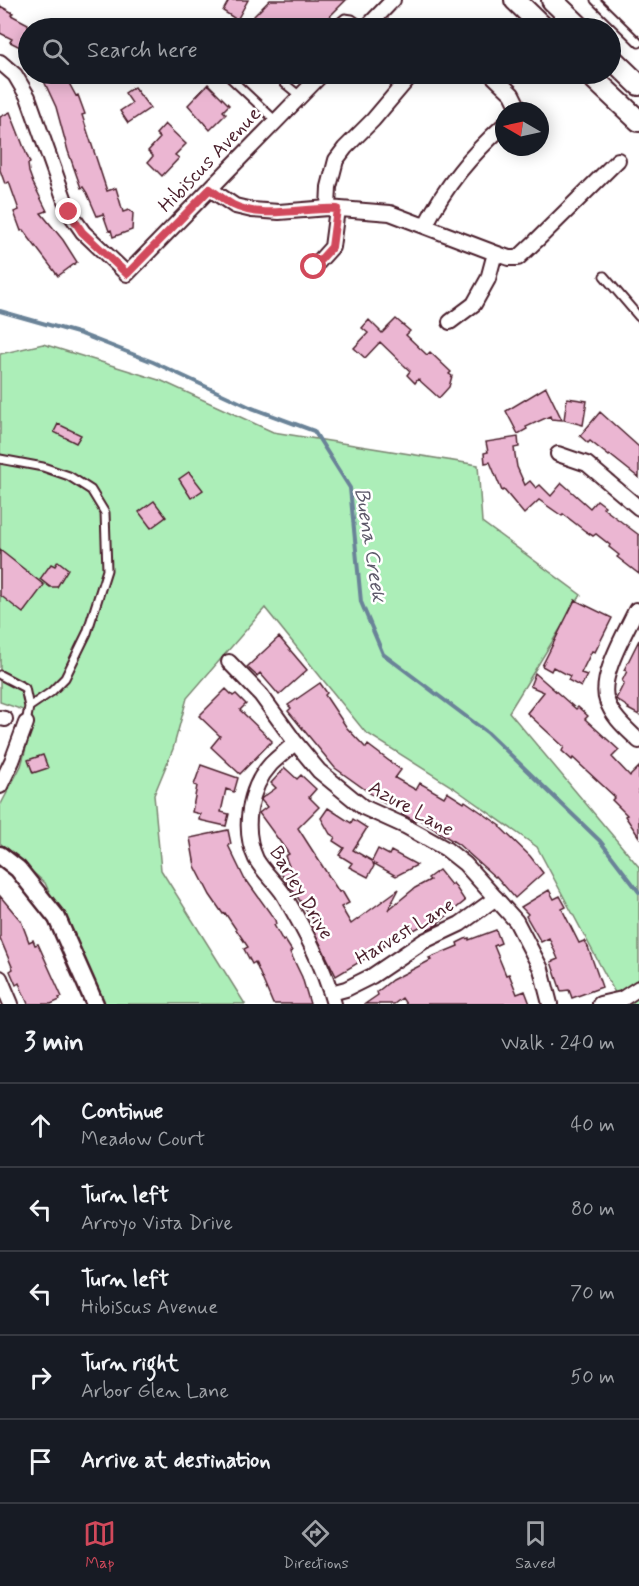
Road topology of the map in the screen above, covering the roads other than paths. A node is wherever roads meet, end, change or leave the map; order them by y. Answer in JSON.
{"nodes":[{"id":1,"x":393,"y":0,"type":"edge"},
{"id":2,"x":515,"y":0,"type":"edge"},
{"id":3,"x":552,"y":0,"type":"edge"},
{"id":4,"x":595,"y":0,"type":"edge"},
{"id":5,"x":375,"y":18,"type":"edge"},
{"id":6,"x":534,"y":18,"type":"edge"},
{"id":7,"x":571,"y":18,"type":"edge"},
{"id":8,"x":613,"y":18,"type":"edge"},
{"id":9,"x":621,"y":25,"type":"edge"},
{"id":10,"x":639,"y":43,"type":"edge"},
{"id":11,"x":0,"y":62,"type":"edge"},
{"id":12,"x":621,"y":68,"type":"edge"},
{"id":13,"x":18,"y":80,"type":"edge"},
{"id":14,"x":20,"y":84,"type":"edge"},
{"id":15,"x":237,"y":84,"type":"edge"},
{"id":16,"x":286,"y":84,"type":"edge"},
{"id":17,"x":312,"y":84,"type":"edge"},
{"id":18,"x":404,"y":84,"type":"edge"},
{"id":19,"x":502,"y":84,"type":"edge"},
{"id":20,"x":600,"y":84,"type":"edge"},
{"id":21,"x":639,"y":85,"type":"edge"},
{"id":22,"x":300,"y":96,"type":"junction"},
{"id":23,"x":516,"y":102,"type":"edge"},
{"id":24,"x":276,"y":121,"type":"junction"},
{"id":25,"x":639,"y":121,"type":"edge"},
{"id":26,"x":495,"y":134,"type":"edge"},
{"id":27,"x":618,"y":160,"type":"dead end"},
{"id":28,"x":210,"y":189,"type":"junction"},
{"id":29,"x":333,"y":209,"type":"junction"},
{"id":30,"x":425,"y":226,"type":"junction"},
{"id":31,"x":495,"y":254,"type":"junction"},
{"id":32,"x":314,"y":267,"type":"dead end"},
{"id":33,"x":604,"y":276,"type":"dead end"},
{"id":34,"x":639,"y":318,"type":"edge"},
{"id":35,"x":450,"y":322,"type":"dead end"},
{"id":36,"x":558,"y":454,"type":"dead end"},
{"id":37,"x":0,"y":459,"type":"edge"},
{"id":38,"x":639,"y":508,"type":"edge"},
{"id":39,"x":636,"y":610,"type":"dead end"},
{"id":40,"x":229,"y":662,"type":"dead end"},
{"id":41,"x":0,"y":675,"type":"edge"},
{"id":42,"x":29,"y":707,"type":"junction"},
{"id":43,"x":26,"y":723,"type":"joint"},
{"id":44,"x":639,"y":741,"type":"edge"},
{"id":45,"x":296,"y":742,"type":"junction"},
{"id":46,"x":0,"y":786,"type":"edge"},
{"id":47,"x":0,"y":855,"type":"edge"},
{"id":48,"x":496,"y":898,"type":"junction"},
{"id":49,"x":0,"y":978,"type":"edge"},
{"id":50,"x":639,"y":988,"type":"edge"},
{"id":51,"x":332,"y":999,"type":"edge"},
{"id":52,"x":607,"y":1003,"type":"edge"},
{"id":53,"x":11,"y":1004,"type":"edge"},
{"id":54,"x":95,"y":1004,"type":"edge"},
{"id":55,"x":550,"y":1004,"type":"edge"}],
"edges":[{"from":1,"to":5,"type":"street"},
{"from":2,"to":6,"type":"main road"},
{"from":3,"to":7,"type":"main road"},
{"from":4,"to":8,"type":"lane"},
{"from":9,"to":10,"type":"lane"},
{"from":11,"to":13,"type":"street","name":"Hibiscus Avenue"},
{"from":12,"to":21,"type":"main road"},
{"from":14,"to":28,"type":"street","name":"Hibiscus Avenue"},
{"from":15,"to":24,"type":"lane"},
{"from":16,"to":22,"type":"lane"},
{"from":17,"to":22,"type":"street","name":"Hibiscus Avenue"},
{"from":18,"to":29,"type":"street"},
{"from":19,"to":23,"type":"street"},
{"from":20,"to":25,"type":"main road"},
{"from":22,"to":24,"type":"street","name":"Hibiscus Avenue"},
{"from":24,"to":28,"type":"street","name":"Hibiscus Avenue"},
{"from":26,"to":30,"type":"street"},
{"from":27,"to":31,"type":"street"},
{"from":28,"to":29,"type":"street"},
{"from":29,"to":30,"type":"street"},
{"from":29,"to":32,"type":"street"},
{"from":30,"to":31,"type":"street"},
{"from":31,"to":35,"type":"street"},
{"from":33,"to":34,"type":"lane"},
{"from":36,"to":38,"type":"street"},
{"from":37,"to":42,"type":"lane"},
{"from":39,"to":44,"type":"street"},
{"from":40,"to":45,"type":"street","name":"Azure Lane"},
{"from":41,"to":42,"type":"lane"},
{"from":42,"to":43,"type":"lane"},
{"from":43,"to":46,"type":"street"},
{"from":45,"to":48,"type":"street","name":"Azure Lane"},
{"from":45,"to":51,"type":"street","name":"Barley Drive"},
{"from":47,"to":54,"type":"street"},
{"from":48,"to":51,"type":"street","name":"Harvest Lane"},
{"from":48,"to":55,"type":"street","name":"Azure Lane"},
{"from":49,"to":53,"type":"street"},
{"from":50,"to":52,"type":"street"}]}
